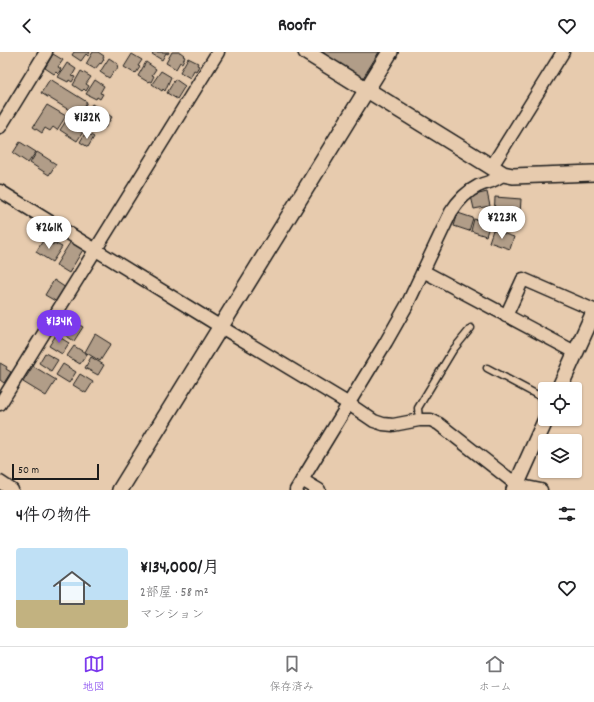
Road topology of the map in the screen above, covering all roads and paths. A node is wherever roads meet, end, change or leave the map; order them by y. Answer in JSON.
{"nodes":[{"id":1,"x":46,"y":52,"type":"edge"},
{"id":2,"x":218,"y":52,"type":"edge"},
{"id":3,"x":306,"y":52,"type":"edge"},
{"id":4,"x":390,"y":52,"type":"edge"},
{"id":5,"x":563,"y":52,"type":"edge"},
{"id":6,"x":367,"y":90,"type":"junction"},
{"id":7,"x":0,"y":126,"type":"edge"},
{"id":8,"x":498,"y":170,"type":"junction"},
{"id":9,"x":594,"y":173,"type":"edge"},
{"id":10,"x":0,"y":191,"type":"edge"},
{"id":11,"x":96,"y":250,"type":"junction"},
{"id":12,"x":423,"y":271,"type":"junction"},
{"id":13,"x":594,"y":312,"type":"edge"},
{"id":14,"x":506,"y":316,"type":"junction"},
{"id":15,"x":221,"y":328,"type":"junction"},
{"id":16,"x":471,"y":328,"type":"dead end"},
{"id":17,"x":575,"y":352,"type":"junction"},
{"id":18,"x":487,"y":368,"type":"dead end"},
{"id":19,"x":562,"y":382,"type":"edge"},
{"id":20,"x":538,"y":395,"type":"edge"},
{"id":21,"x":0,"y":404,"type":"edge"},
{"id":22,"x":349,"y":404,"type":"junction"},
{"id":23,"x":419,"y":420,"type":"junction"},
{"id":24,"x":543,"y":426,"type":"edge"},
{"id":25,"x":302,"y":480,"type":"junction"},
{"id":26,"x":0,"y":482,"type":"edge"},
{"id":27,"x":515,"y":487,"type":"edge"},
{"id":28,"x":12,"y":490,"type":"edge"},
{"id":29,"x":120,"y":490,"type":"edge"},
{"id":30,"x":296,"y":490,"type":"edge"},
{"id":31,"x":319,"y":490,"type":"edge"},
{"id":32,"x":541,"y":490,"type":"edge"}],
"edges":[{"from":1,"to":7,"type":"street"},
{"from":2,"to":11,"type":"street"},
{"from":3,"to":6,"type":"street"},
{"from":4,"to":6,"type":"street"},
{"from":5,"to":8,"type":"street"},
{"from":6,"to":8,"type":"street"},
{"from":6,"to":15,"type":"street"},
{"from":8,"to":9,"type":"street"},
{"from":8,"to":12,"type":"street"},
{"from":10,"to":11,"type":"street"},
{"from":11,"to":15,"type":"street"},
{"from":11,"to":21,"type":"street"},
{"from":12,"to":14,"type":"street"},
{"from":12,"to":22,"type":"street"},
{"from":13,"to":14,"type":"street"},
{"from":13,"to":17,"type":"street"},
{"from":14,"to":17,"type":"street"},
{"from":15,"to":22,"type":"street"},
{"from":15,"to":29,"type":"street"},
{"from":16,"to":23,"type":"lane"},
{"from":17,"to":19,"type":"street"},
{"from":18,"to":20,"type":"lane"},
{"from":22,"to":23,"type":"street"},
{"from":22,"to":25,"type":"street"},
{"from":23,"to":27,"type":"street"},
{"from":24,"to":27,"type":"street"},
{"from":25,"to":30,"type":"street"},
{"from":25,"to":31,"type":"street"},
{"from":26,"to":28,"type":"street"},
{"from":27,"to":32,"type":"street"}]}
